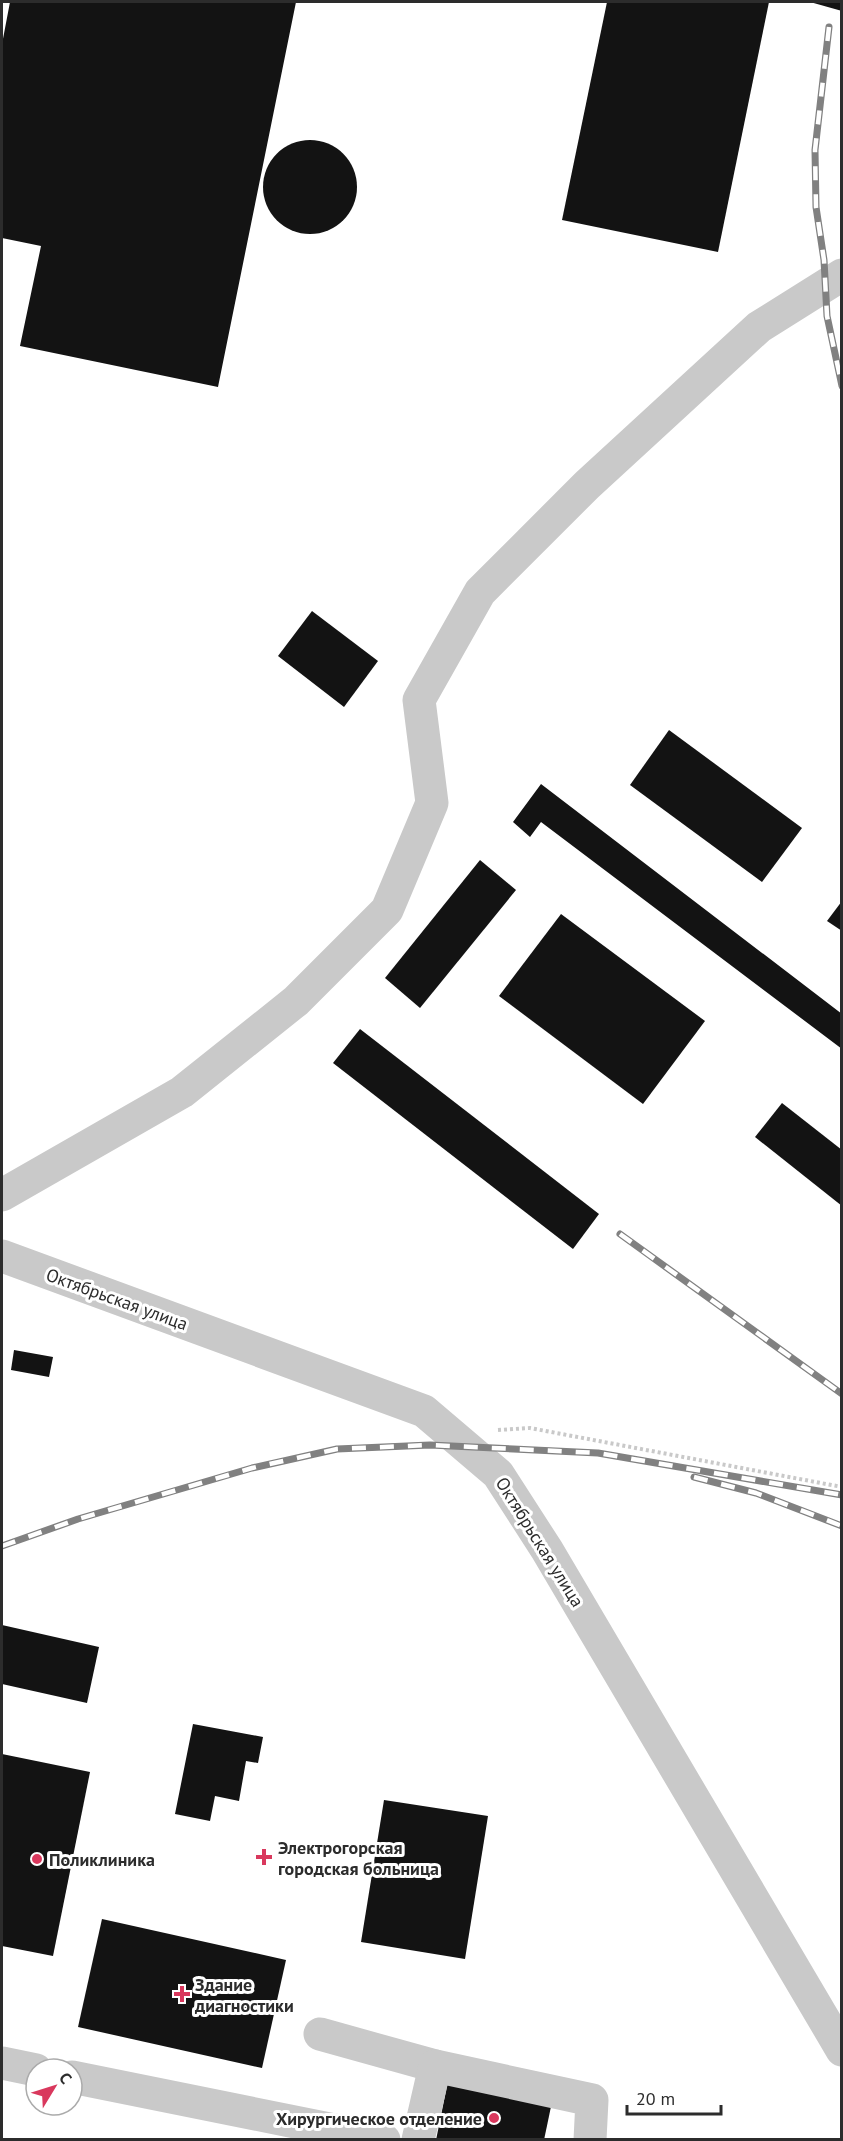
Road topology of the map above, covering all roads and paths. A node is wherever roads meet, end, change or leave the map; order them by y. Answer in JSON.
{"nodes":[{"id":1,"x":842,"y":275,"type":"edge"},
{"id":2,"x":2,"y":1195,"type":"edge"},
{"id":3,"x":2,"y":1256,"type":"edge"},
{"id":4,"x":494,"y":1430,"type":"dead end"},
{"id":5,"x":842,"y":1487,"type":"edge"},
{"id":6,"x":320,"y":2034,"type":"dead end"},
{"id":7,"x":842,"y":2050,"type":"edge"},
{"id":8,"x":2,"y":2063,"type":"edge"},
{"id":9,"x":435,"y":2066,"type":"junction"},
{"id":10,"x":24,"y":2068,"type":"edge"},
{"id":11,"x":84,"y":2080,"type":"edge"},
{"id":12,"x":384,"y":2139,"type":"edge"},
{"id":13,"x":418,"y":2139,"type":"edge"},
{"id":14,"x":590,"y":2139,"type":"edge"}],
"edges":[{"from":1,"to":2,"type":"street"},
{"from":3,"to":7,"type":"street","name":"Октябрьская улица"},
{"from":4,"to":5,"type":"path"},
{"from":6,"to":9,"type":"street"},
{"from":8,"to":10,"type":"street"},
{"from":9,"to":13,"type":"street"},
{"from":9,"to":14,"type":"street"},
{"from":11,"to":12,"type":"street"}]}
